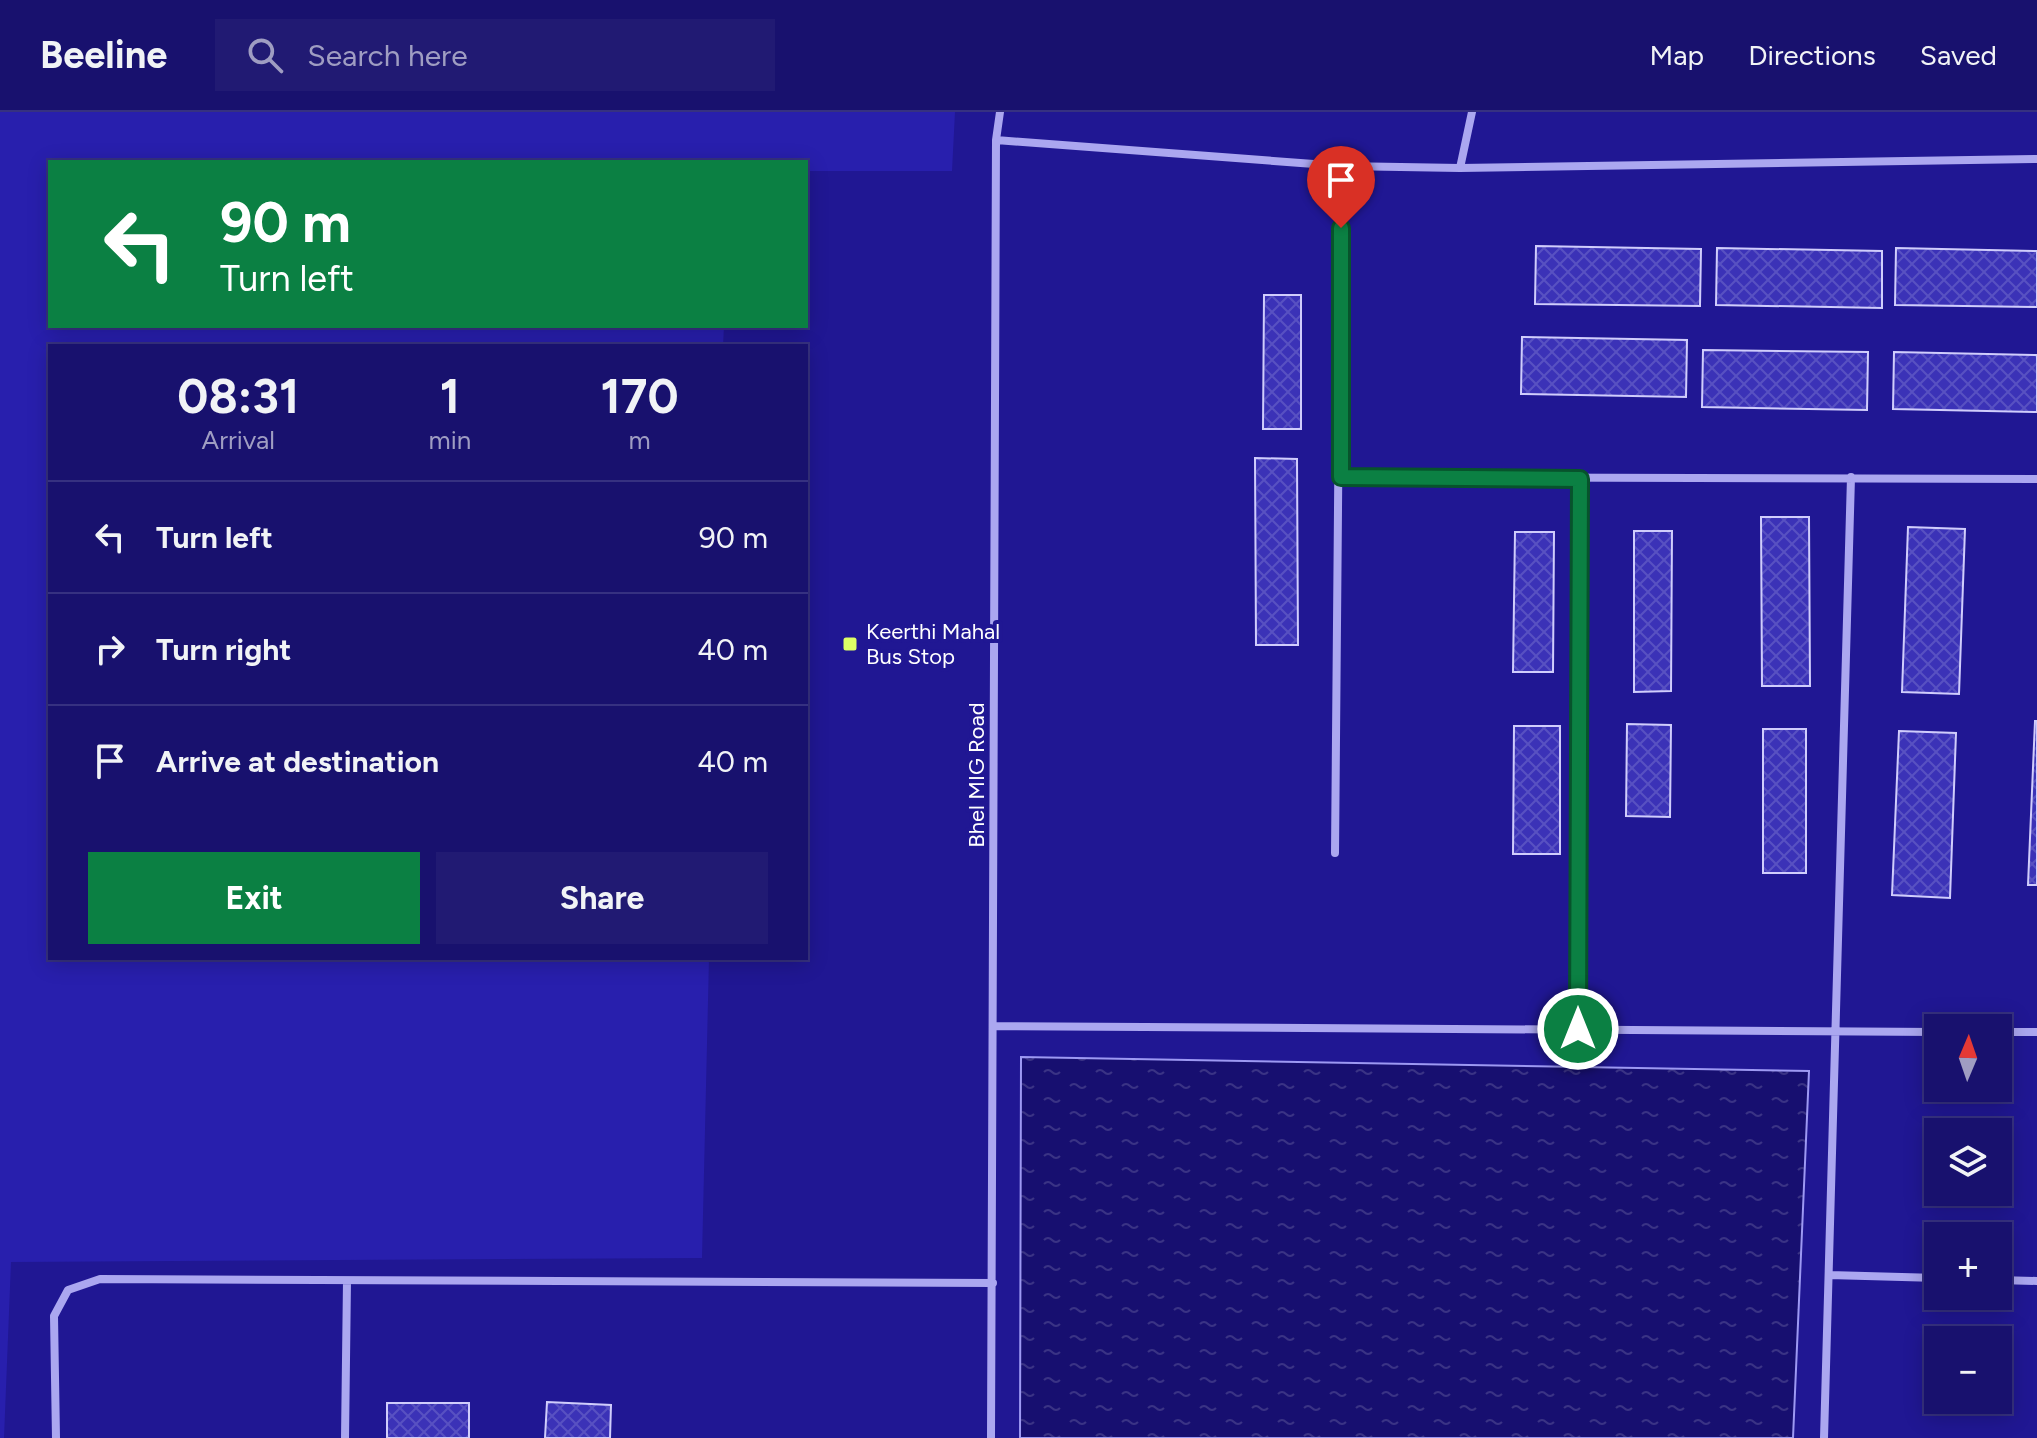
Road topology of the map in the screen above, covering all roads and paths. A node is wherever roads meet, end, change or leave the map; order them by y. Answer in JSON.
{"nodes":[{"id":1,"x":1000,"y":112,"type":"edge"},
{"id":2,"x":1472,"y":112,"type":"edge"},
{"id":3,"x":996,"y":140,"type":"junction"},
{"id":4,"x":2037,"y":159,"type":"edge"},
{"id":5,"x":1341,"y":166,"type":"junction"},
{"id":6,"x":1460,"y":168,"type":"junction"},
{"id":7,"x":1341,"y":477,"type":"junction"},
{"id":8,"x":1851,"y":477,"type":"junction"},
{"id":9,"x":1580,"y":479,"type":"junction"},
{"id":10,"x":2037,"y":479,"type":"edge"},
{"id":11,"x":1335,"y":853,"type":"dead end"},
{"id":12,"x":993,"y":1026,"type":"junction"},
{"id":13,"x":1578,"y":1029,"type":"junction"},
{"id":14,"x":1838,"y":1031,"type":"junction"},
{"id":15,"x":1924,"y":1032,"type":"edge"},
{"id":16,"x":2012,"y":1032,"type":"edge"},
{"id":17,"x":2037,"y":1032,"type":"edge"},
{"id":18,"x":1829,"y":1275,"type":"junction"},
{"id":19,"x":1924,"y":1278,"type":"edge"},
{"id":20,"x":2012,"y":1280,"type":"edge"},
{"id":21,"x":347,"y":1281,"type":"junction"},
{"id":22,"x":2037,"y":1281,"type":"edge"},
{"id":23,"x":993,"y":1283,"type":"junction"},
{"id":24,"x":56,"y":1438,"type":"edge"},
{"id":25,"x":345,"y":1438,"type":"edge"},
{"id":26,"x":991,"y":1438,"type":"edge"},
{"id":27,"x":1824,"y":1438,"type":"edge"}],
"edges":[{"from":1,"to":3,"type":"street","name":"Bhel MIG Road"},
{"from":2,"to":6,"type":"street"},
{"from":3,"to":5,"type":"street"},
{"from":3,"to":12,"type":"street","name":"Bhel MIG Road"},
{"from":4,"to":6,"type":"street"},
{"from":5,"to":6,"type":"street"},
{"from":5,"to":7,"type":"street"},
{"from":7,"to":9,"type":"street"},
{"from":7,"to":11,"type":"street"},
{"from":8,"to":9,"type":"street"},
{"from":8,"to":10,"type":"street"},
{"from":8,"to":14,"type":"street"},
{"from":9,"to":13,"type":"street"},
{"from":12,"to":13,"type":"street"},
{"from":12,"to":23,"type":"street","name":"Bhel MIG Road"},
{"from":13,"to":14,"type":"street"},
{"from":14,"to":15,"type":"street"},
{"from":14,"to":18,"type":"street"},
{"from":16,"to":17,"type":"street"},
{"from":18,"to":19,"type":"street"},
{"from":18,"to":27,"type":"street"},
{"from":20,"to":22,"type":"street"},
{"from":21,"to":23,"type":"street"},
{"from":21,"to":24,"type":"street"},
{"from":21,"to":25,"type":"street"},
{"from":23,"to":26,"type":"street","name":"Bhel MIG Road"}]}
